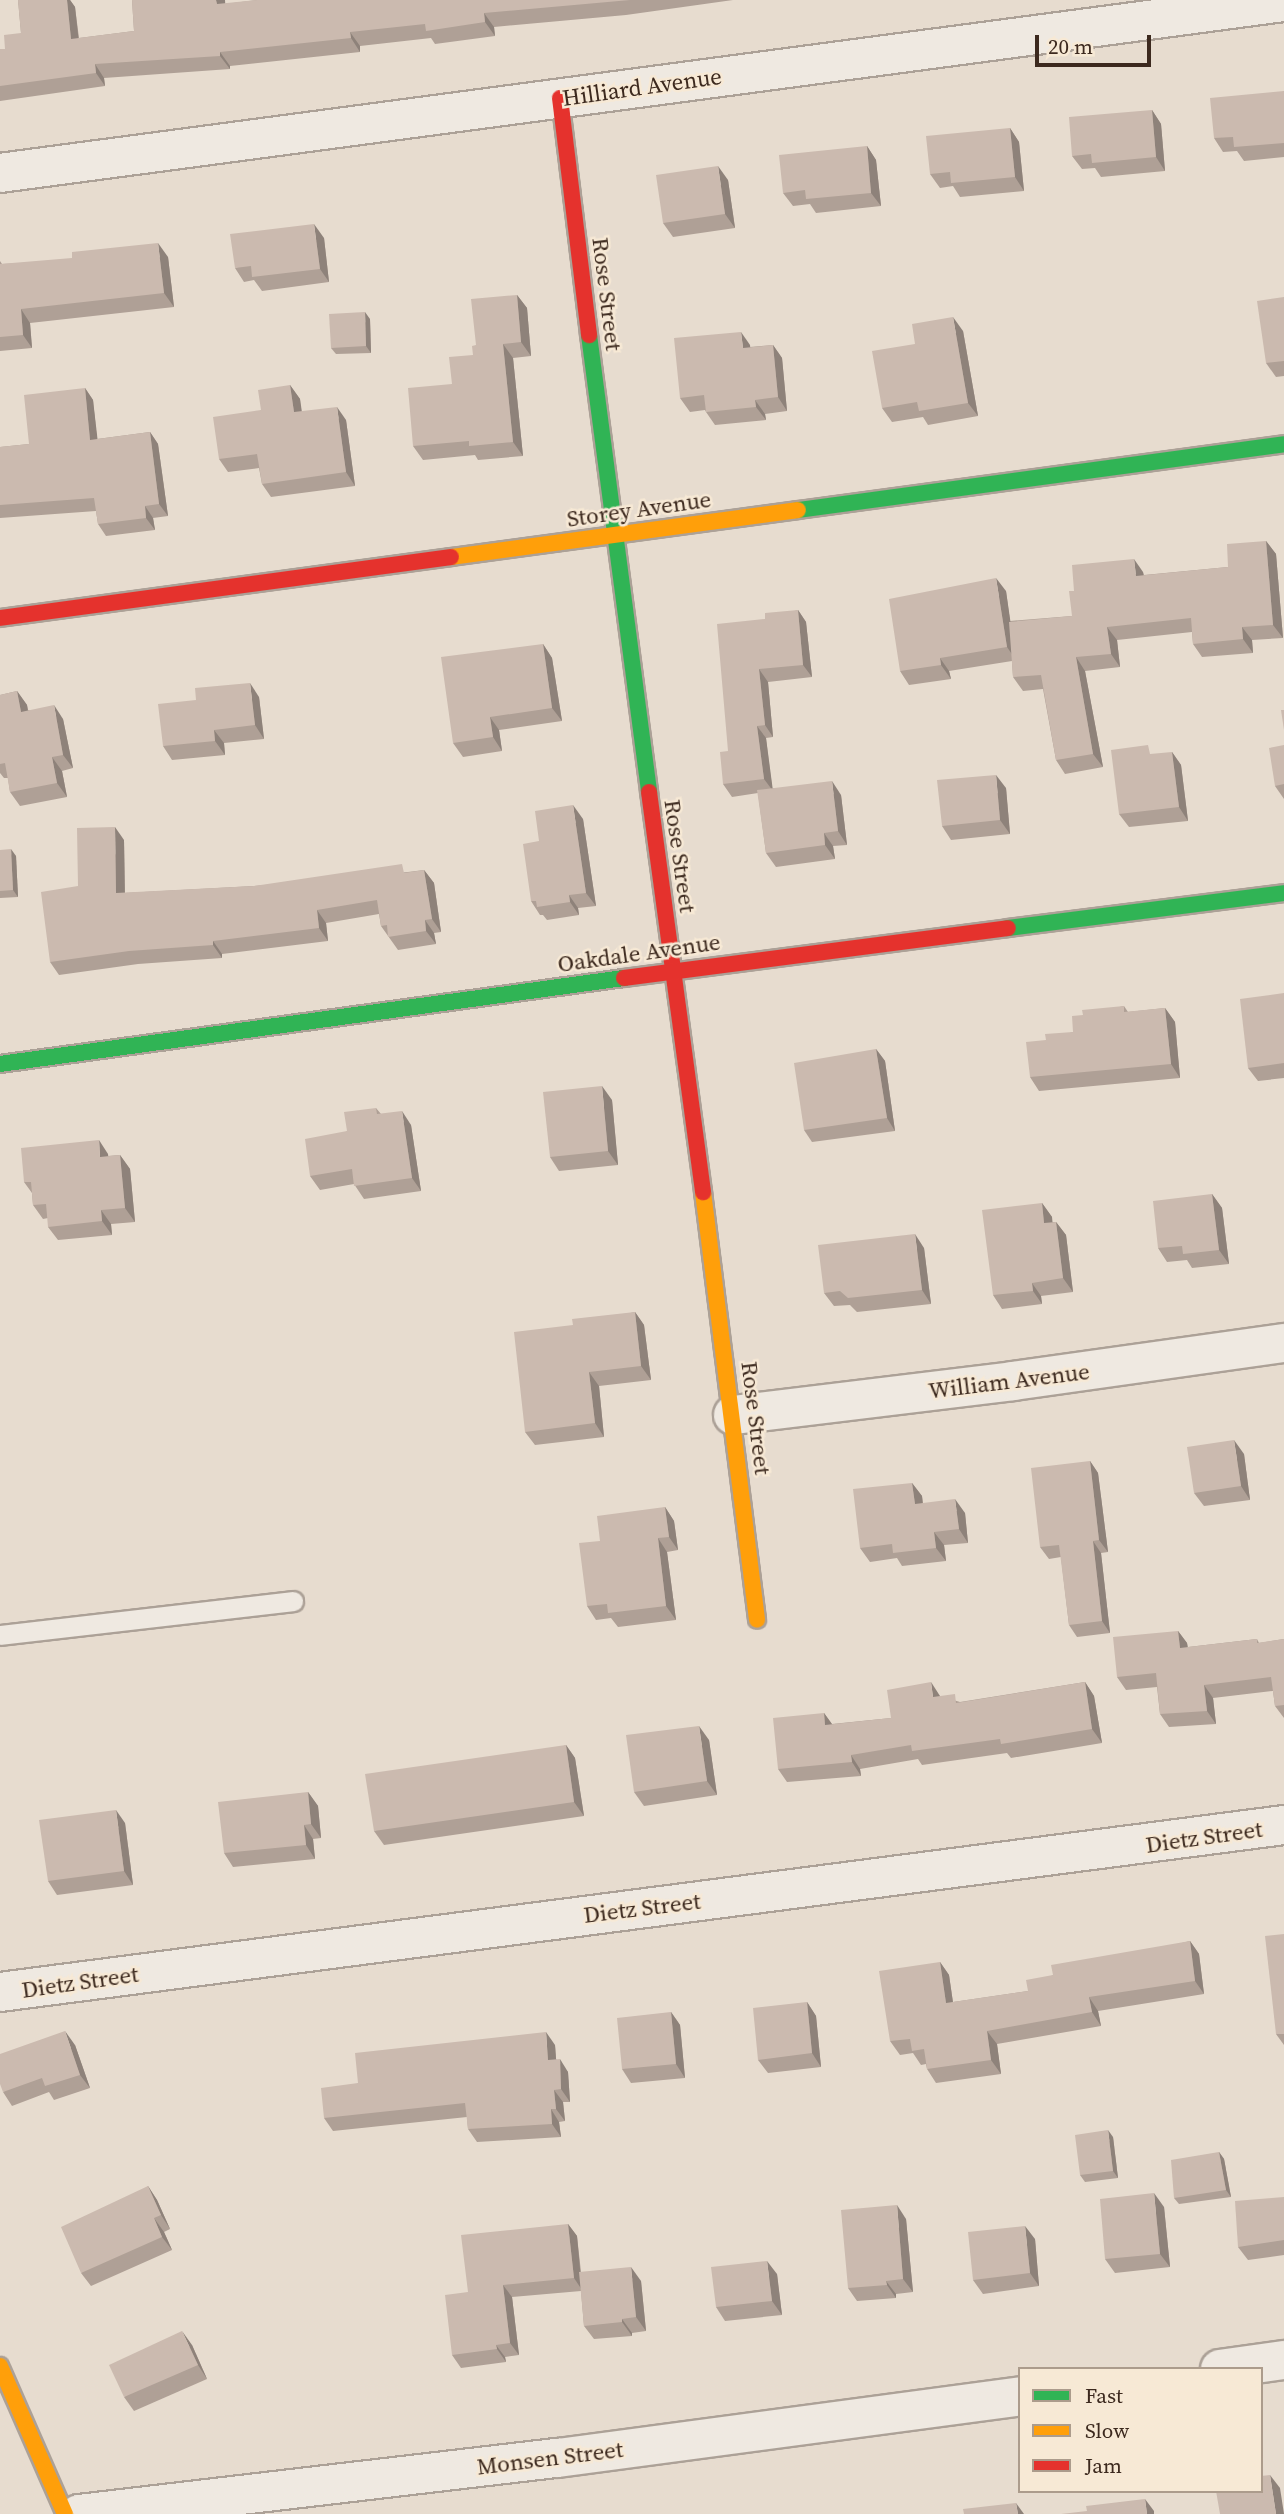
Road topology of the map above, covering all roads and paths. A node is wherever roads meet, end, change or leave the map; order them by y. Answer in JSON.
{"nodes":[{"id":1,"x":1284,"y":2,"type":"edge"},
{"id":2,"x":560,"y":98,"type":"junction"},
{"id":3,"x":0,"y":173,"type":"edge"},
{"id":4,"x":1284,"y":443,"type":"edge"},
{"id":5,"x":614,"y":536,"type":"junction"},
{"id":6,"x":0,"y":618,"type":"edge"},
{"id":7,"x":1284,"y":892,"type":"edge"},
{"id":8,"x":673,"y":971,"type":"junction"},
{"id":9,"x":0,"y":1064,"type":"edge"},
{"id":10,"x":1284,"y":1343,"type":"edge"},
{"id":11,"x":733,"y":1415,"type":"junction"},
{"id":12,"x":293,"y":1601,"type":"dead end"},
{"id":13,"x":757,"y":1620,"type":"dead end"},
{"id":14,"x":0,"y":1634,"type":"edge"},
{"id":15,"x":1284,"y":1825,"type":"edge"},
{"id":16,"x":0,"y":1992,"type":"edge"},
{"id":17,"x":1284,"y":2360,"type":"edge"},
{"id":18,"x":0,"y":2366,"type":"edge"},
{"id":19,"x":1234,"y":2367,"type":"edge"},
{"id":20,"x":1018,"y":2396,"type":"edge"},
{"id":21,"x":65,"y":2514,"type":"edge"},
{"id":22,"x":79,"y":2514,"type":"edge"}],
"edges":[{"from":1,"to":2,"type":"street","name":"Hilliard Avenue"},
{"from":2,"to":3,"type":"street","name":"Hilliard Avenue"},
{"from":2,"to":5,"type":"street","name":"Rose Street"},
{"from":4,"to":5,"type":"street","name":"Storey Avenue"},
{"from":5,"to":6,"type":"street","name":"Storey Avenue"},
{"from":5,"to":8,"type":"street","name":"Rose Street"},
{"from":7,"to":8,"type":"street","name":"Oakdale Avenue"},
{"from":8,"to":9,"type":"street","name":"Oakdale Avenue"},
{"from":8,"to":11,"type":"street","name":"Rose Street"},
{"from":10,"to":11,"type":"street","name":"William Avenue"},
{"from":11,"to":13,"type":"street","name":"Rose Street"},
{"from":12,"to":14,"type":"lane"},
{"from":15,"to":16,"type":"street","name":"Dietz Street"},
{"from":17,"to":19,"type":"street"},
{"from":18,"to":21,"type":"street"},
{"from":20,"to":22,"type":"street","name":"Monsen Street"}]}
